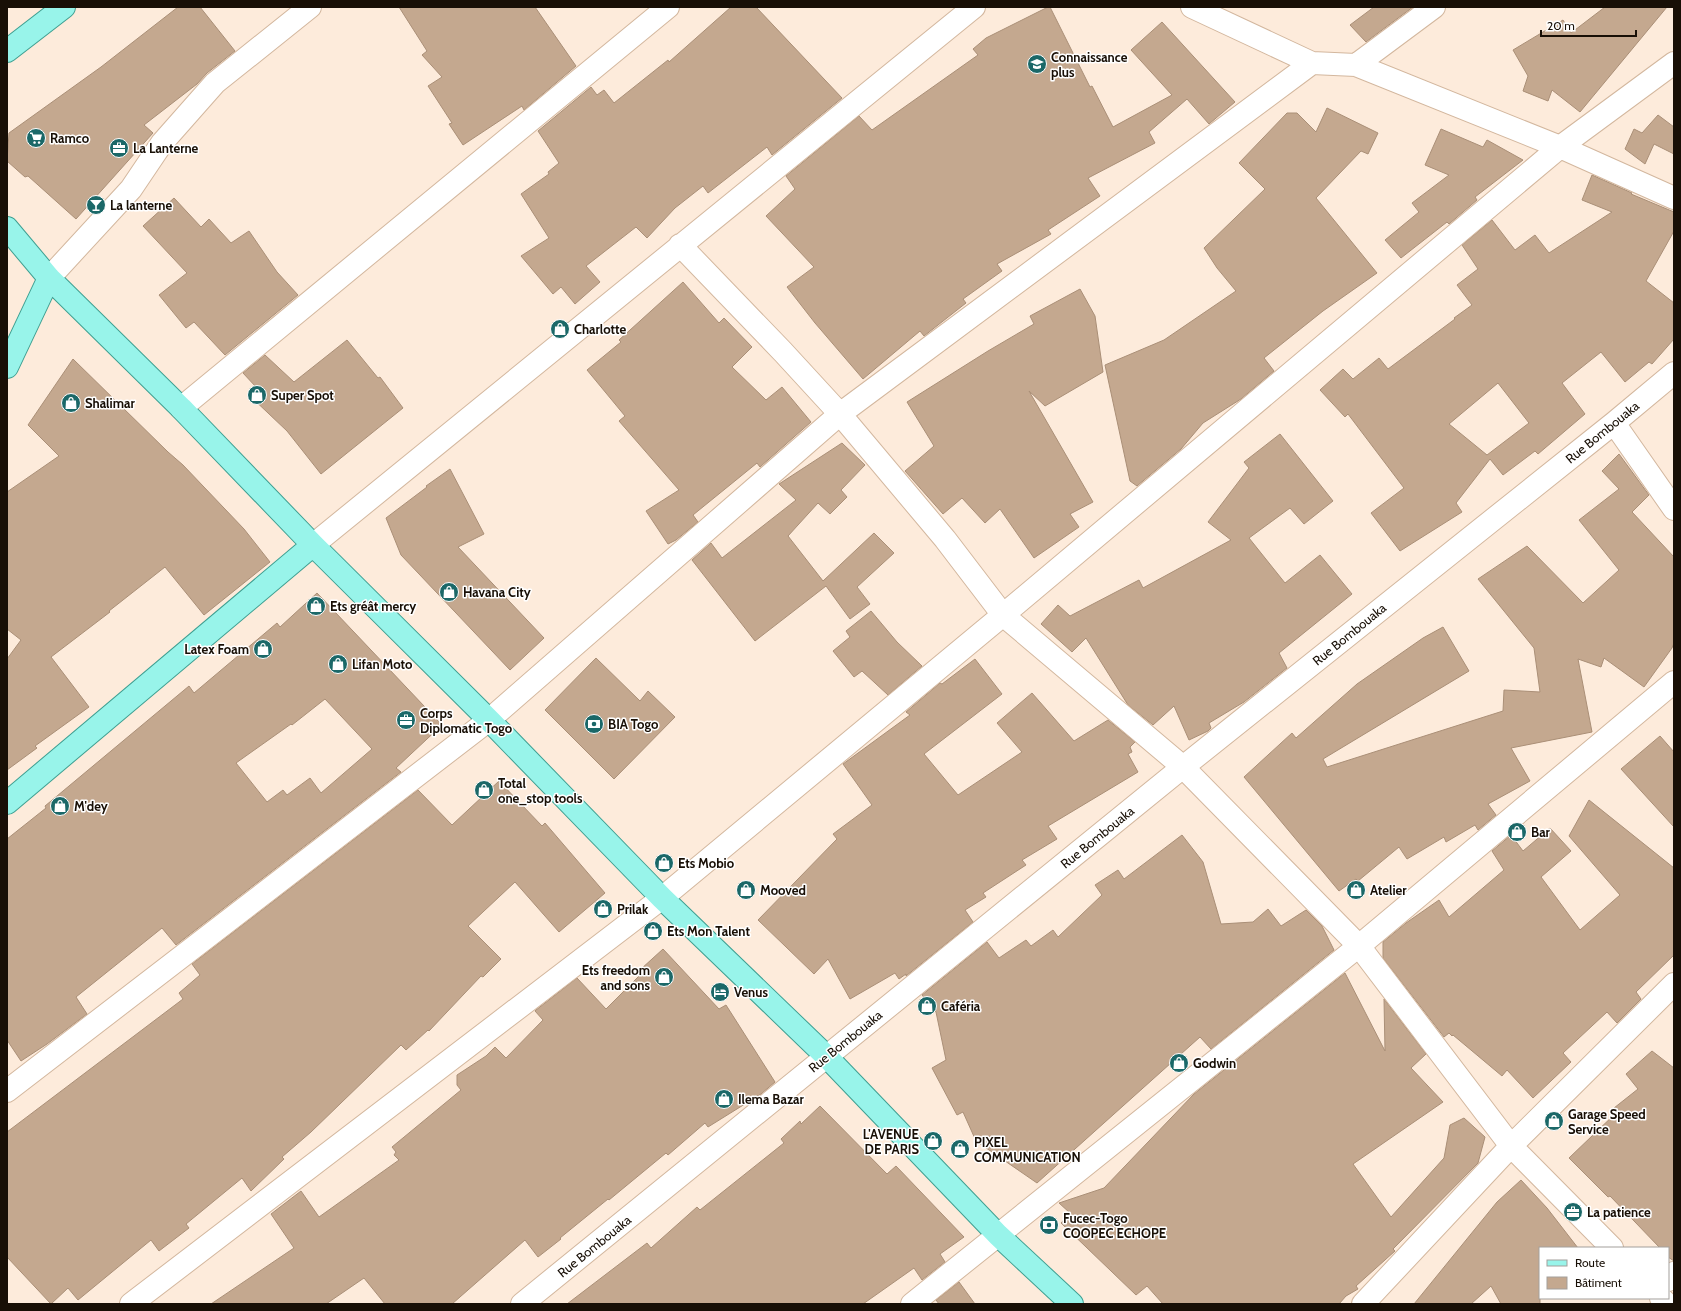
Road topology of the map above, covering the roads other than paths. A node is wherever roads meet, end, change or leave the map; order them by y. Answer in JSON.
{"nodes":[{"id":1,"x":310,"y":7,"type":"edge"},
{"id":2,"x":668,"y":7,"type":"edge"},
{"id":3,"x":974,"y":7,"type":"edge"},
{"id":4,"x":1192,"y":7,"type":"edge"},
{"id":5,"x":1434,"y":7,"type":"edge"},
{"id":6,"x":57,"y":9,"type":"edge"},
{"id":7,"x":7,"y":51,"type":"edge"},
{"id":8,"x":1674,"y":62,"type":"edge"},
{"id":9,"x":1312,"y":63,"type":"junction"},
{"id":10,"x":1356,"y":65,"type":"junction"},
{"id":11,"x":1560,"y":147,"type":"junction"},
{"id":12,"x":1674,"y":198,"type":"edge"},
{"id":13,"x":7,"y":228,"type":"edge"},
{"id":14,"x":680,"y":245,"type":"junction"},
{"id":15,"x":49,"y":278,"type":"junction"},
{"id":16,"x":7,"y":367,"type":"edge"},
{"id":17,"x":1674,"y":373,"type":"edge"},
{"id":18,"x":181,"y":408,"type":"junction"},
{"id":19,"x":840,"y":414,"type":"junction"},
{"id":20,"x":1614,"y":423,"type":"junction"},
{"id":21,"x":1674,"y":510,"type":"edge"},
{"id":22,"x":313,"y":545,"type":"junction"},
{"id":23,"x":1003,"y":615,"type":"junction"},
{"id":24,"x":1674,"y":682,"type":"edge"},
{"id":25,"x":488,"y":720,"type":"junction"},
{"id":26,"x":1183,"y":767,"type":"junction"},
{"id":27,"x":7,"y":803,"type":"edge"},
{"id":28,"x":662,"y":898,"type":"junction"},
{"id":29,"x":1359,"y":946,"type":"junction"},
{"id":30,"x":1674,"y":984,"type":"edge"},
{"id":31,"x":826,"y":1056,"type":"junction"},
{"id":32,"x":7,"y":1091,"type":"edge"},
{"id":33,"x":1511,"y":1146,"type":"junction"},
{"id":34,"x":998,"y":1235,"type":"junction"},
{"id":35,"x":1611,"y":1247,"type":"edge"},
{"id":36,"x":131,"y":1304,"type":"edge"},
{"id":37,"x":522,"y":1304,"type":"edge"},
{"id":38,"x":912,"y":1304,"type":"edge"},
{"id":39,"x":1072,"y":1304,"type":"edge"},
{"id":40,"x":1363,"y":1304,"type":"edge"}],
"edges":[{"from":1,"to":15,"type":"street"},
{"from":2,"to":18,"type":"street"},
{"from":3,"to":14,"type":"street"},
{"from":4,"to":9,"type":"street"},
{"from":5,"to":10,"type":"street"},
{"from":6,"to":7,"type":"main road"},
{"from":8,"to":11,"type":"street"},
{"from":9,"to":10,"type":"street"},
{"from":9,"to":19,"type":"street"},
{"from":10,"to":11,"type":"street"},
{"from":11,"to":12,"type":"street"},
{"from":11,"to":23,"type":"street"},
{"from":13,"to":15,"type":"main road"},
{"from":14,"to":19,"type":"street"},
{"from":14,"to":22,"type":"street"},
{"from":15,"to":16,"type":"main road"},
{"from":15,"to":18,"type":"main road"},
{"from":17,"to":20,"type":"street","name":"Rue Bombouaka"},
{"from":18,"to":22,"type":"main road"},
{"from":19,"to":23,"type":"street"},
{"from":19,"to":25,"type":"street"},
{"from":20,"to":21,"type":"street"},
{"from":20,"to":26,"type":"street","name":"Rue Bombouaka"},
{"from":22,"to":25,"type":"main road"},
{"from":22,"to":27,"type":"main road"},
{"from":23,"to":26,"type":"street"},
{"from":23,"to":28,"type":"street"},
{"from":24,"to":29,"type":"street"},
{"from":25,"to":28,"type":"main road"},
{"from":25,"to":32,"type":"street"},
{"from":26,"to":29,"type":"street"},
{"from":26,"to":31,"type":"street","name":"Rue Bombouaka"},
{"from":28,"to":31,"type":"main road"},
{"from":28,"to":36,"type":"street"},
{"from":29,"to":33,"type":"street"},
{"from":29,"to":34,"type":"street"},
{"from":30,"to":33,"type":"street"},
{"from":31,"to":34,"type":"main road"},
{"from":31,"to":37,"type":"street","name":"Rue Bombouaka"},
{"from":33,"to":35,"type":"street"},
{"from":33,"to":40,"type":"street"},
{"from":34,"to":38,"type":"street"},
{"from":34,"to":39,"type":"main road"}]}
